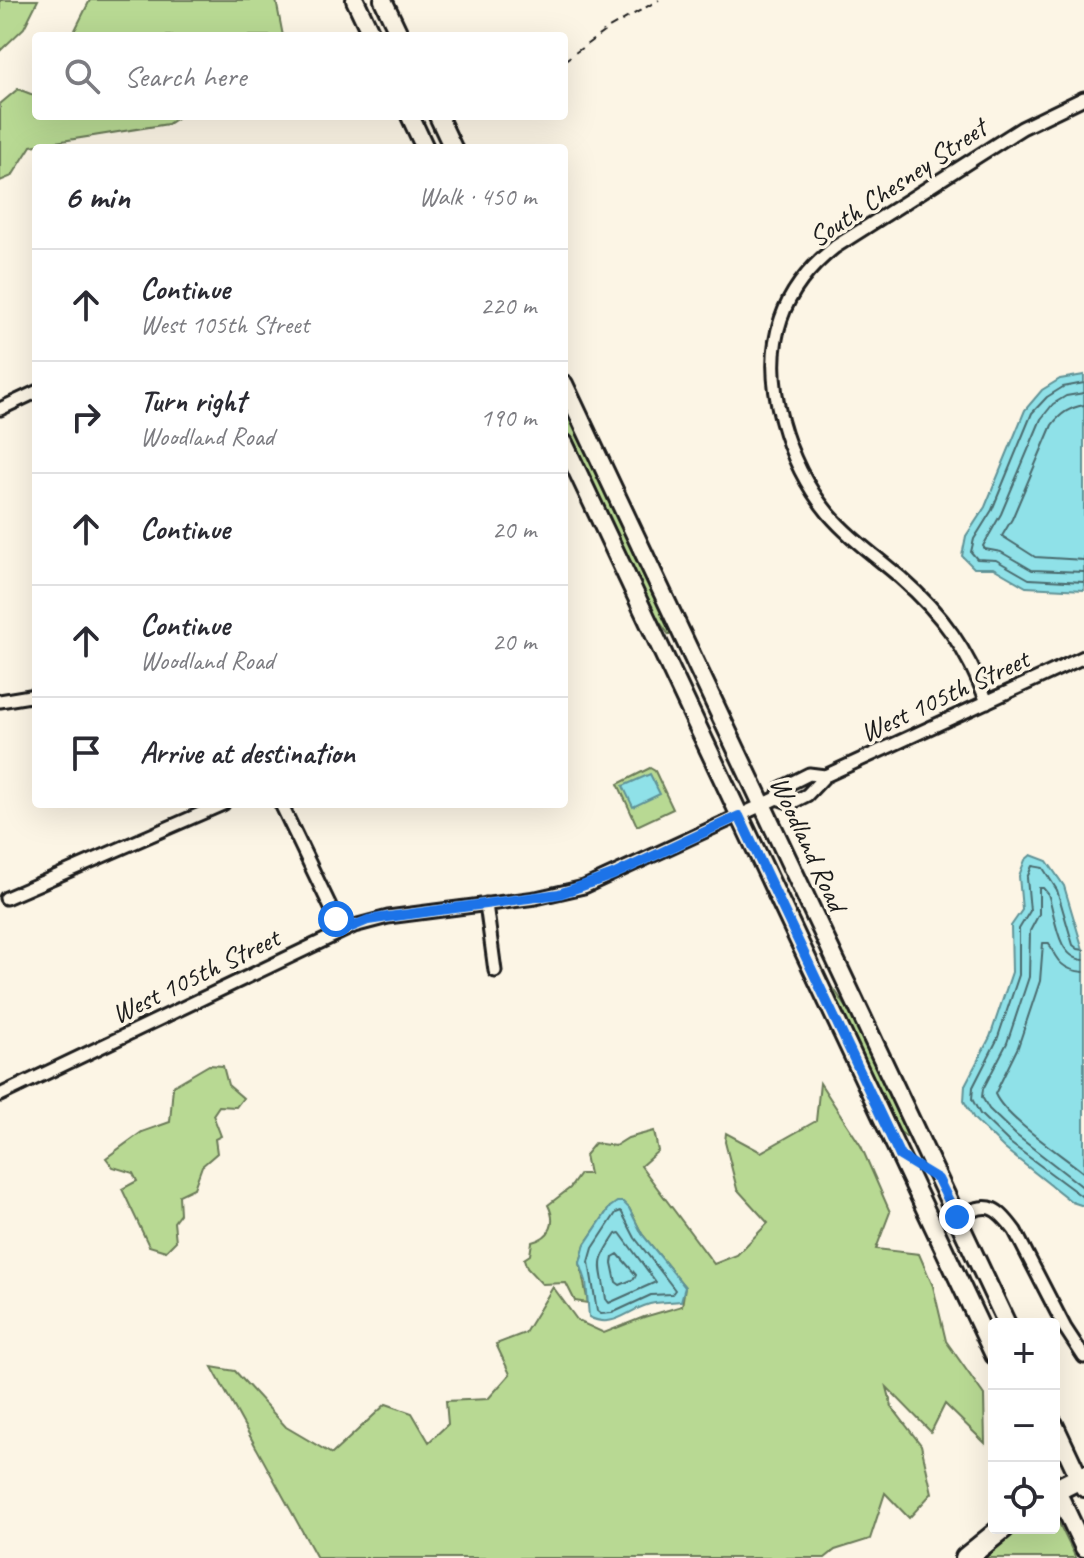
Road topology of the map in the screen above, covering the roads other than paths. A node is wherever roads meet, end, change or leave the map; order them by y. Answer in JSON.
{"nodes":[{"id":1,"x":355,"y":0,"type":"edge"},
{"id":2,"x":383,"y":0,"type":"edge"},
{"id":3,"x":370,"y":32,"type":"edge"},
{"id":4,"x":398,"y":32,"type":"edge"},
{"id":5,"x":1084,"y":98,"type":"edge"},
{"id":6,"x":412,"y":120,"type":"edge"},
{"id":7,"x":440,"y":120,"type":"edge"},
{"id":8,"x":423,"y":144,"type":"edge"},
{"id":9,"x":451,"y":144,"type":"edge"},
{"id":10,"x":568,"y":392,"type":"edge"},
{"id":11,"x":32,"y":394,"type":"edge"},
{"id":12,"x":0,"y":409,"type":"edge"},
{"id":13,"x":568,"y":452,"type":"edge"},
{"id":14,"x":1084,"y":657,"type":"edge"},
{"id":15,"x":32,"y":696,"type":"edge"},
{"id":16,"x":0,"y":701,"type":"edge"},
{"id":17,"x":987,"y":702,"type":"junction"},
{"id":18,"x":825,"y":776,"type":"junction"},
{"id":19,"x":770,"y":802,"type":"junction"},
{"id":20,"x":214,"y":808,"type":"edge"},
{"id":21,"x":283,"y":808,"type":"edge"},
{"id":22,"x":739,"y":816,"type":"junction"},
{"id":23,"x":6,"y":898,"type":"dead end"},
{"id":24,"x":486,"y":904,"type":"junction"},
{"id":25,"x":342,"y":931,"type":"junction"},
{"id":26,"x":495,"y":971,"type":"dead end"},
{"id":27,"x":0,"y":1095,"type":"edge"},
{"id":28,"x":900,"y":1156,"type":"junction"},
{"id":29,"x":938,"y":1179,"type":"junction"},
{"id":30,"x":957,"y":1217,"type":"junction"},
{"id":31,"x":1004,"y":1318,"type":"edge"},
{"id":32,"x":988,"y":1342,"type":"edge"},
{"id":33,"x":1084,"y":1357,"type":"edge"},
{"id":34,"x":1060,"y":1436,"type":"edge"},
{"id":35,"x":1083,"y":1481,"type":"edge"},
{"id":36,"x":1060,"y":1487,"type":"edge"},
{"id":37,"x":1060,"y":1498,"type":"edge"},
{"id":38,"x":996,"y":1534,"type":"edge"},
{"id":39,"x":1084,"y":1548,"type":"edge"},
{"id":40,"x":966,"y":1558,"type":"edge"}],
"edges":[{"from":1,"to":3,"type":"main road"},
{"from":2,"to":4,"type":"main road"},
{"from":5,"to":17,"type":"street","name":"South Chesney Street"},
{"from":6,"to":8,"type":"main road"},
{"from":7,"to":9,"type":"main road"},
{"from":10,"to":19,"type":"main road","name":"Woodland Road"},
{"from":11,"to":12,"type":"street"},
{"from":13,"to":22,"type":"main road","name":"Woodland Road"},
{"from":14,"to":17,"type":"street","name":"West 105th Street"},
{"from":15,"to":16,"type":"street"},
{"from":17,"to":18,"type":"street","name":"West 105th Street"},
{"from":18,"to":19,"type":"street","name":"West 105th Street"},
{"from":18,"to":19,"type":"street","name":"West 105th Street"},
{"from":19,"to":22,"type":"street","name":"West 105th Street"},
{"from":19,"to":29,"type":"main road","name":"Woodland Road"},
{"from":20,"to":23,"type":"street"},
{"from":21,"to":25,"type":"street"},
{"from":22,"to":24,"type":"street","name":"West 105th Street"},
{"from":22,"to":28,"type":"main road","name":"Woodland Road"},
{"from":24,"to":25,"type":"street","name":"West 105th Street"},
{"from":24,"to":26,"type":"street"},
{"from":25,"to":27,"type":"street","name":"West 105th Street"},
{"from":28,"to":29,"type":"main road"},
{"from":28,"to":32,"type":"main road","name":"Woodland Road"},
{"from":29,"to":30,"type":"main road","name":"Woodland Road"},
{"from":30,"to":31,"type":"main road","name":"Woodland Road"},
{"from":30,"to":33,"type":"street"},
{"from":34,"to":35,"type":"main road"},
{"from":35,"to":36,"type":"highway"},
{"from":37,"to":39,"type":"main road"},
{"from":38,"to":40,"type":"highway"}]}
